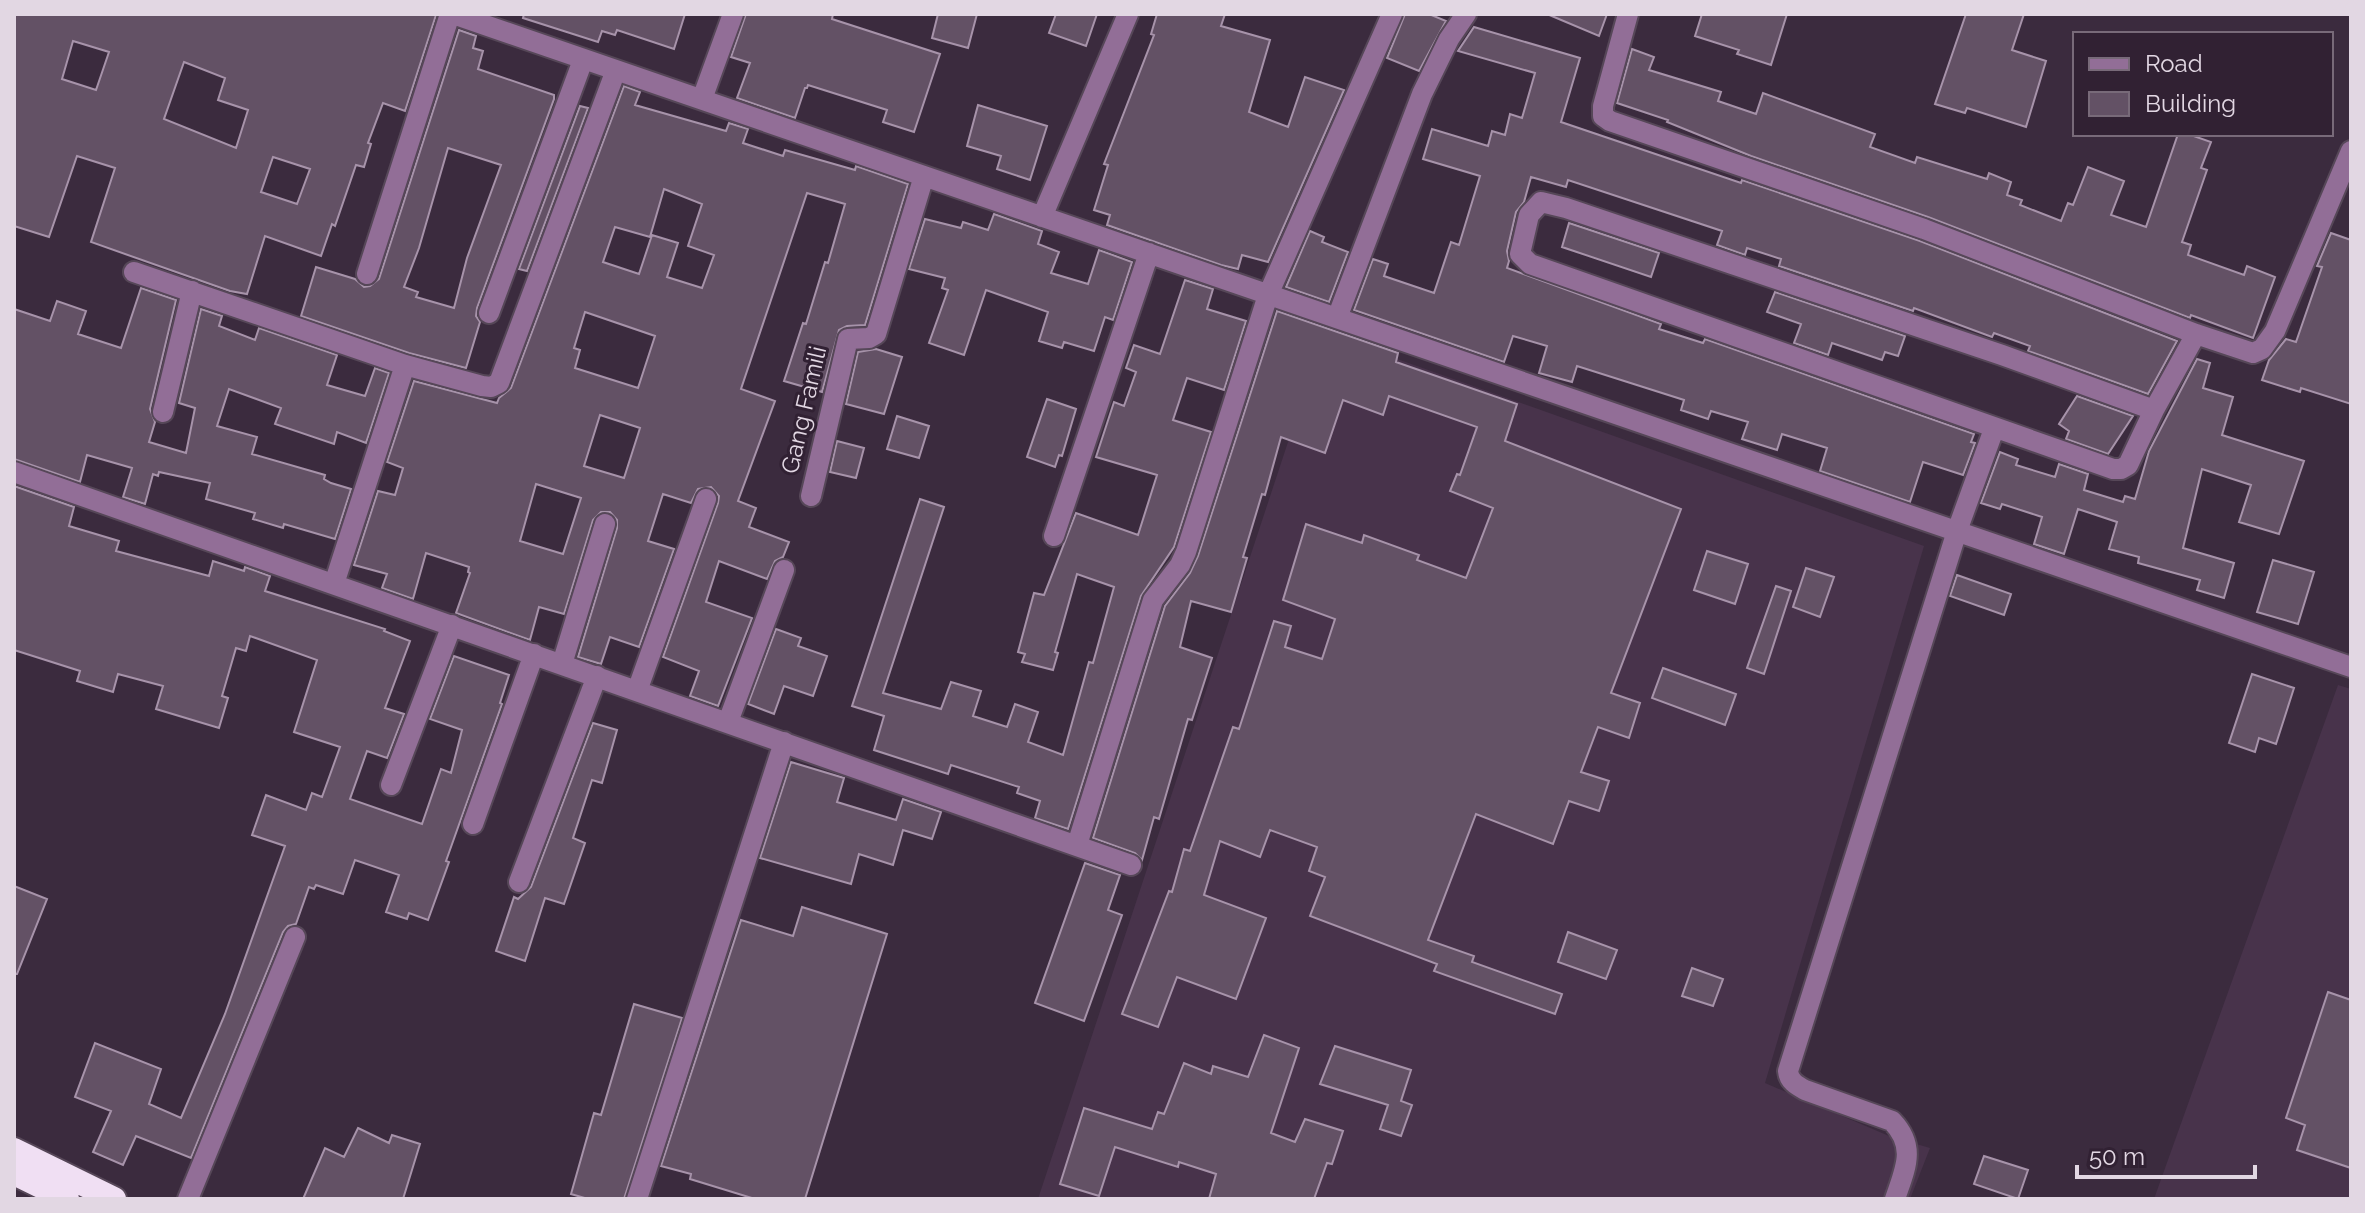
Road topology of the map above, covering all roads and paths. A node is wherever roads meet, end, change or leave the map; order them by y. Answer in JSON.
{"nodes":[{"id":1,"x":452,"y":14,"type":"edge"},
{"id":2,"x":733,"y":14,"type":"edge"},
{"id":3,"x":1128,"y":14,"type":"edge"},
{"id":4,"x":1392,"y":14,"type":"edge"},
{"id":5,"x":1466,"y":14,"type":"edge"},
{"id":6,"x":1628,"y":14,"type":"edge"},
{"id":7,"x":583,"y":60,"type":"junction"},
{"id":8,"x":616,"y":70,"type":"junction"},
{"id":9,"x":702,"y":99,"type":"junction"},
{"id":10,"x":2351,"y":151,"type":"edge"},
{"id":11,"x":924,"y":176,"type":"junction"},
{"id":12,"x":1042,"y":217,"type":"junction"},
{"id":13,"x":1149,"y":253,"type":"junction"},
{"id":14,"x":134,"y":272,"type":"dead end"},
{"id":15,"x":367,"y":274,"type":"dead end"},
{"id":16,"x":192,"y":291,"type":"junction"},
{"id":17,"x":1268,"y":295,"type":"junction"},
{"id":18,"x":489,"y":313,"type":"dead end"},
{"id":19,"x":1337,"y":318,"type":"junction"},
{"id":20,"x":2196,"y":334,"type":"junction"},
{"id":21,"x":405,"y":365,"type":"junction"},
{"id":22,"x":2154,"y":410,"type":"junction"},
{"id":23,"x":163,"y":412,"type":"dead end"},
{"id":24,"x":1994,"y":429,"type":"junction"},
{"id":25,"x":14,"y":472,"type":"edge"},
{"id":26,"x":811,"y":496,"type":"dead end"},
{"id":27,"x":706,"y":499,"type":"dead end"},
{"id":28,"x":605,"y":524,"type":"dead end"},
{"id":29,"x":1957,"y":531,"type":"junction"},
{"id":30,"x":1054,"y":536,"type":"dead end"},
{"id":31,"x":784,"y":570,"type":"dead end"},
{"id":32,"x":334,"y":584,"type":"junction"},
{"id":33,"x":452,"y":625,"type":"junction"},
{"id":34,"x":534,"y":654,"type":"junction"},
{"id":35,"x":562,"y":664,"type":"junction"},
{"id":36,"x":2351,"y":667,"type":"edge"},
{"id":37,"x":597,"y":676,"type":"junction"},
{"id":38,"x":637,"y":691,"type":"junction"},
{"id":39,"x":728,"y":722,"type":"junction"},
{"id":40,"x":784,"y":742,"type":"junction"},
{"id":41,"x":391,"y":785,"type":"dead end"},
{"id":42,"x":473,"y":824,"type":"dead end"},
{"id":43,"x":1077,"y":845,"type":"junction"},
{"id":44,"x":1131,"y":865,"type":"dead end"},
{"id":45,"x":519,"y":882,"type":"dead end"},
{"id":46,"x":295,"y":937,"type":"dead end"},
{"id":47,"x":14,"y":1150,"type":"edge"},
{"id":48,"x":14,"y":1173,"type":"edge"},
{"id":49,"x":67,"y":1199,"type":"edge"},
{"id":50,"x":114,"y":1199,"type":"edge"},
{"id":51,"x":188,"y":1199,"type":"edge"},
{"id":52,"x":637,"y":1199,"type":"edge"},
{"id":53,"x":1895,"y":1199,"type":"edge"}],
"edges":[{"from":1,"to":7,"type":"street"},
{"from":1,"to":15,"type":"street"},
{"from":2,"to":9,"type":"street"},
{"from":3,"to":12,"type":"street"},
{"from":4,"to":17,"type":"street"},
{"from":5,"to":19,"type":"street"},
{"from":6,"to":20,"type":"street"},
{"from":7,"to":8,"type":"street"},
{"from":7,"to":18,"type":"street"},
{"from":8,"to":9,"type":"street"},
{"from":8,"to":21,"type":"street"},
{"from":9,"to":11,"type":"street"},
{"from":10,"to":20,"type":"street"},
{"from":11,"to":12,"type":"street"},
{"from":11,"to":26,"type":"street","name":"Gang Famili"},
{"from":12,"to":13,"type":"street"},
{"from":13,"to":17,"type":"street"},
{"from":13,"to":30,"type":"street"},
{"from":14,"to":16,"type":"street"},
{"from":16,"to":21,"type":"street"},
{"from":16,"to":23,"type":"street"},
{"from":17,"to":19,"type":"street"},
{"from":17,"to":43,"type":"street"},
{"from":19,"to":29,"type":"street"},
{"from":20,"to":22,"type":"street"},
{"from":21,"to":32,"type":"street"},
{"from":22,"to":24,"type":"street"},
{"from":22,"to":24,"type":"street"},
{"from":24,"to":29,"type":"street"},
{"from":25,"to":32,"type":"street"},
{"from":27,"to":38,"type":"street"},
{"from":28,"to":35,"type":"street"},
{"from":29,"to":36,"type":"street"},
{"from":29,"to":53,"type":"street"},
{"from":31,"to":39,"type":"street"},
{"from":32,"to":33,"type":"street"},
{"from":33,"to":34,"type":"street"},
{"from":33,"to":41,"type":"street"},
{"from":34,"to":35,"type":"street"},
{"from":34,"to":42,"type":"street"},
{"from":35,"to":37,"type":"street"},
{"from":37,"to":38,"type":"street"},
{"from":37,"to":45,"type":"street"},
{"from":38,"to":39,"type":"street"},
{"from":39,"to":40,"type":"street"},
{"from":40,"to":43,"type":"street"},
{"from":40,"to":52,"type":"street"},
{"from":43,"to":44,"type":"street"},
{"from":46,"to":51,"type":"street"},
{"from":47,"to":50,"type":"highway"},
{"from":48,"to":49,"type":"highway"}]}
